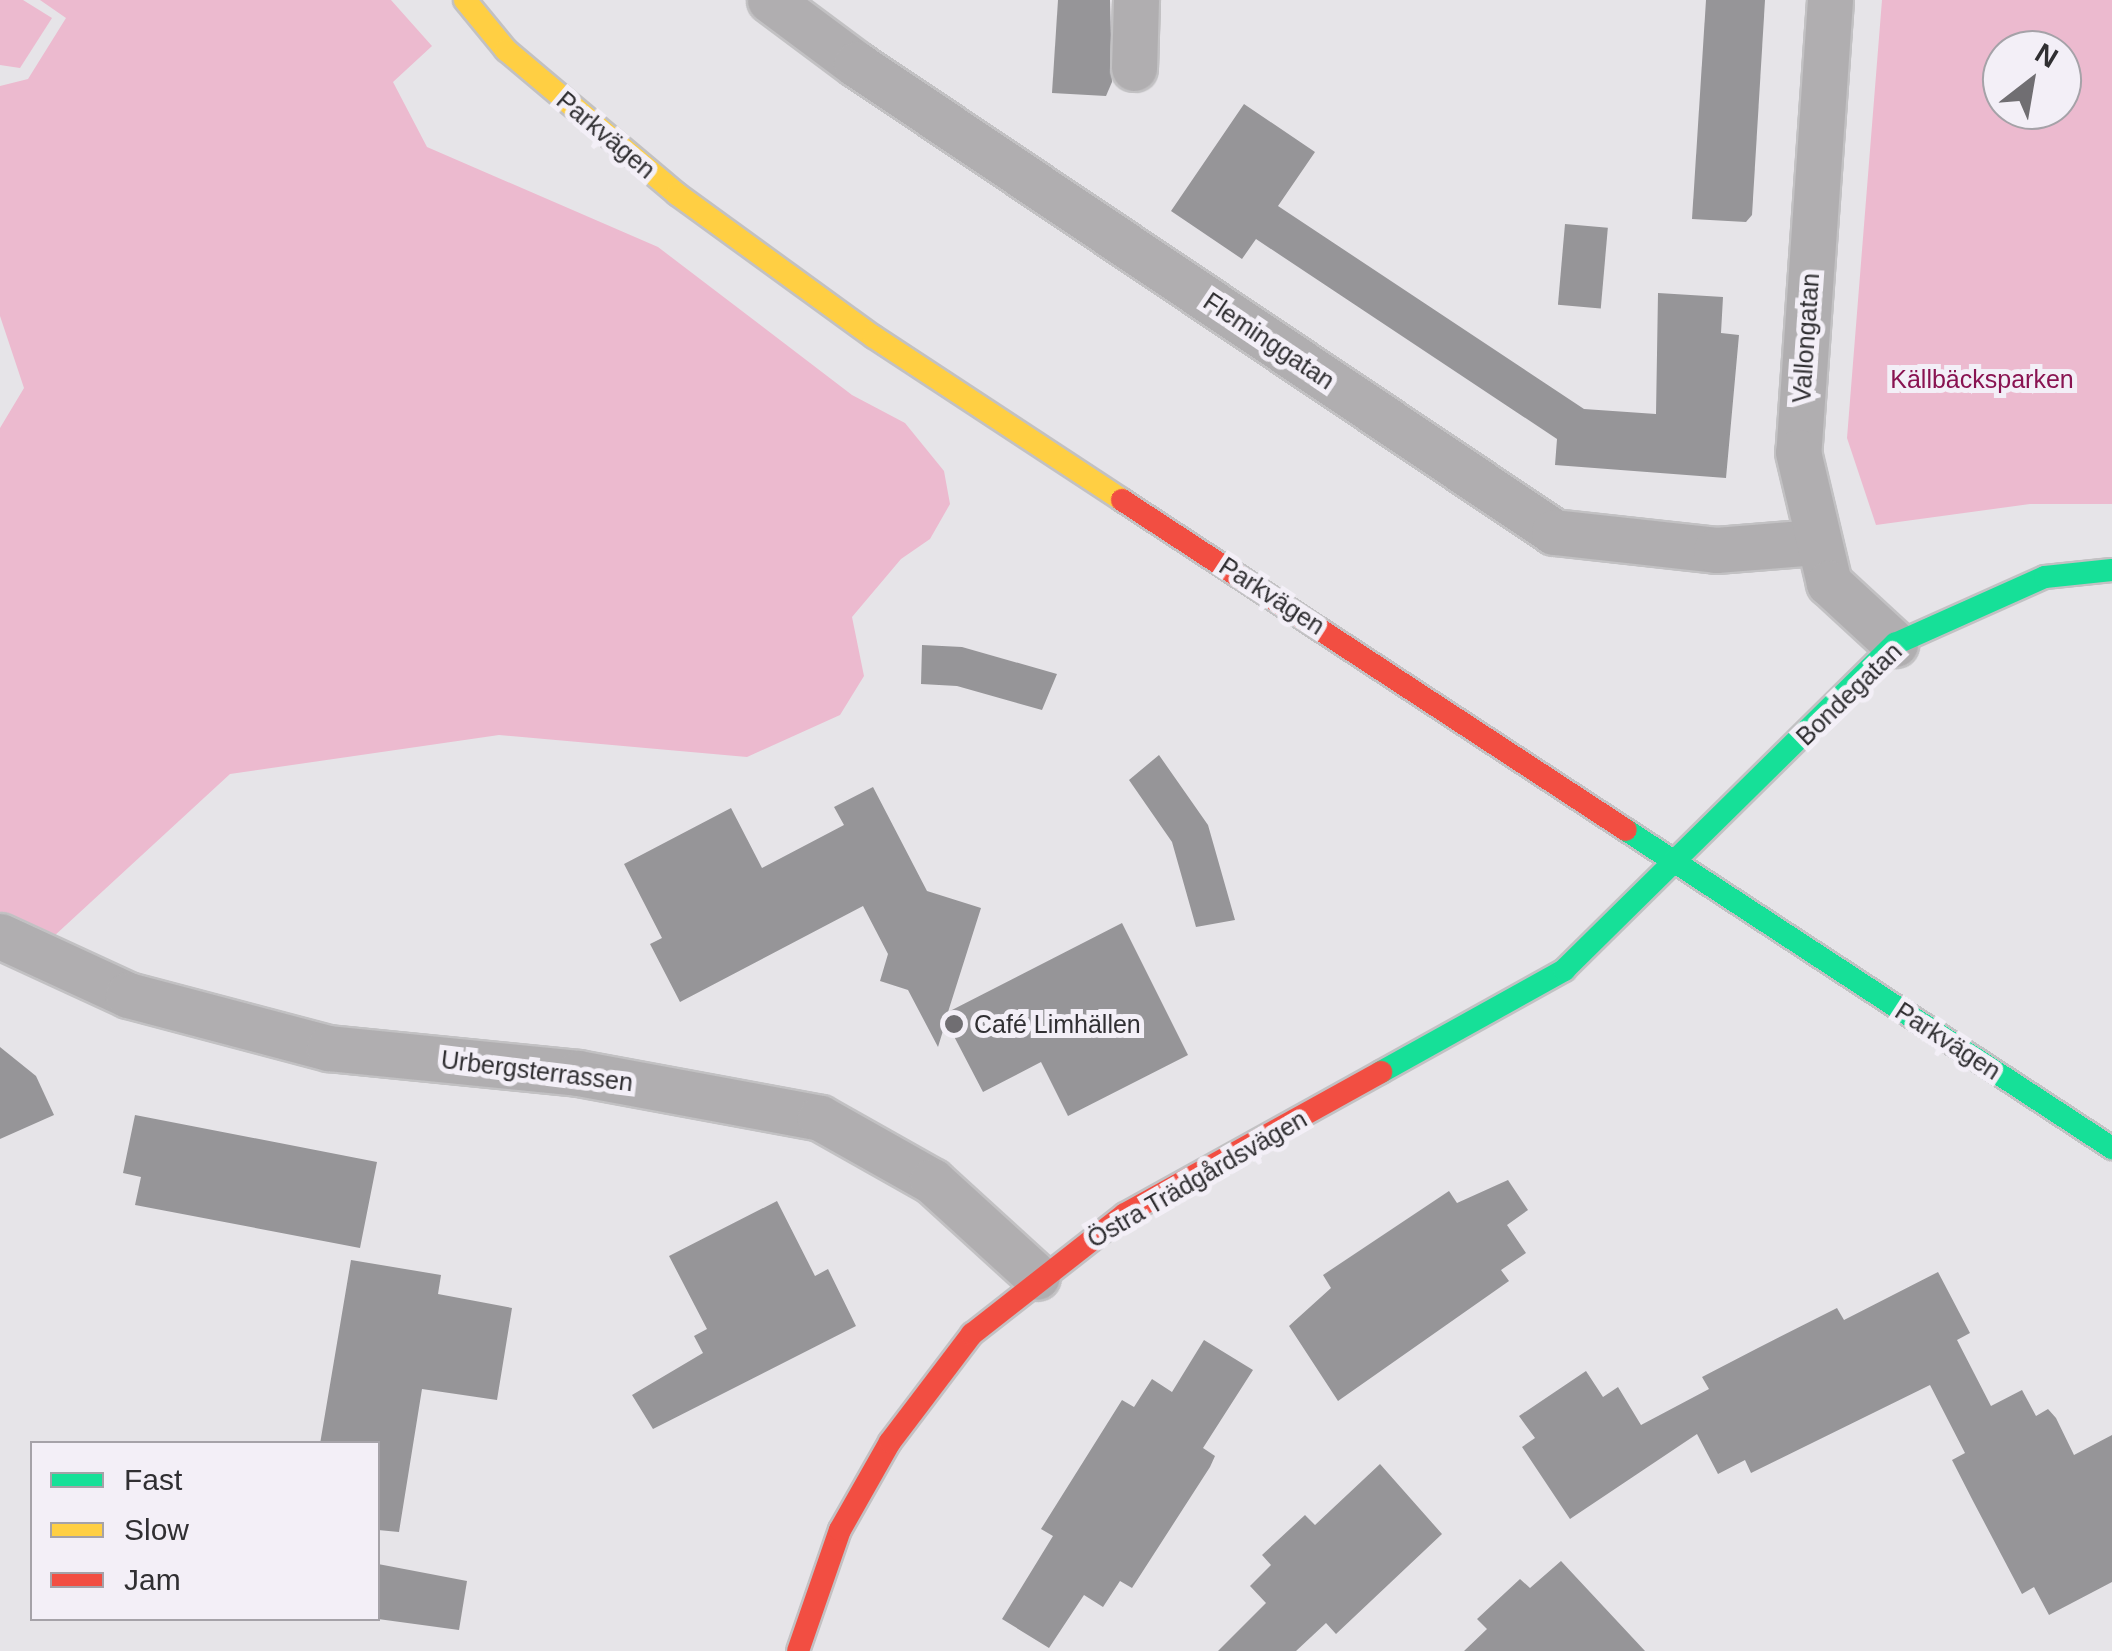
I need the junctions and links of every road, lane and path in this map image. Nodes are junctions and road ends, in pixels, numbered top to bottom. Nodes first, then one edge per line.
1 (465, 0) edge
2 (770, 0) edge
3 (1136, 0) edge
4 (1830, 0) edge
5 (1134, 68) dead end
6 (1816, 542) junction
7 (2112, 570) edge
8 (1895, 644) junction
9 (1678, 861) junction
10 (0, 936) edge
11 (2112, 1148) edge
12 (1037, 1277) junction
13 (798, 1651) edge

1 - 9 main road, Parkvägen
2 - 6 street, Fleminggatan
3 - 5 street
4 - 6 street, Vallongatan
6 - 8 street, Vallongatan
7 - 8 main road, Bondegatan
8 - 9 main road, Bondegatan
9 - 11 main road, Parkvägen
9 - 12 main road, Östra Trädgårdsvägen
10 - 12 street, Urbergsterrassen
12 - 13 main road, Östra Trädgårdsvägen

